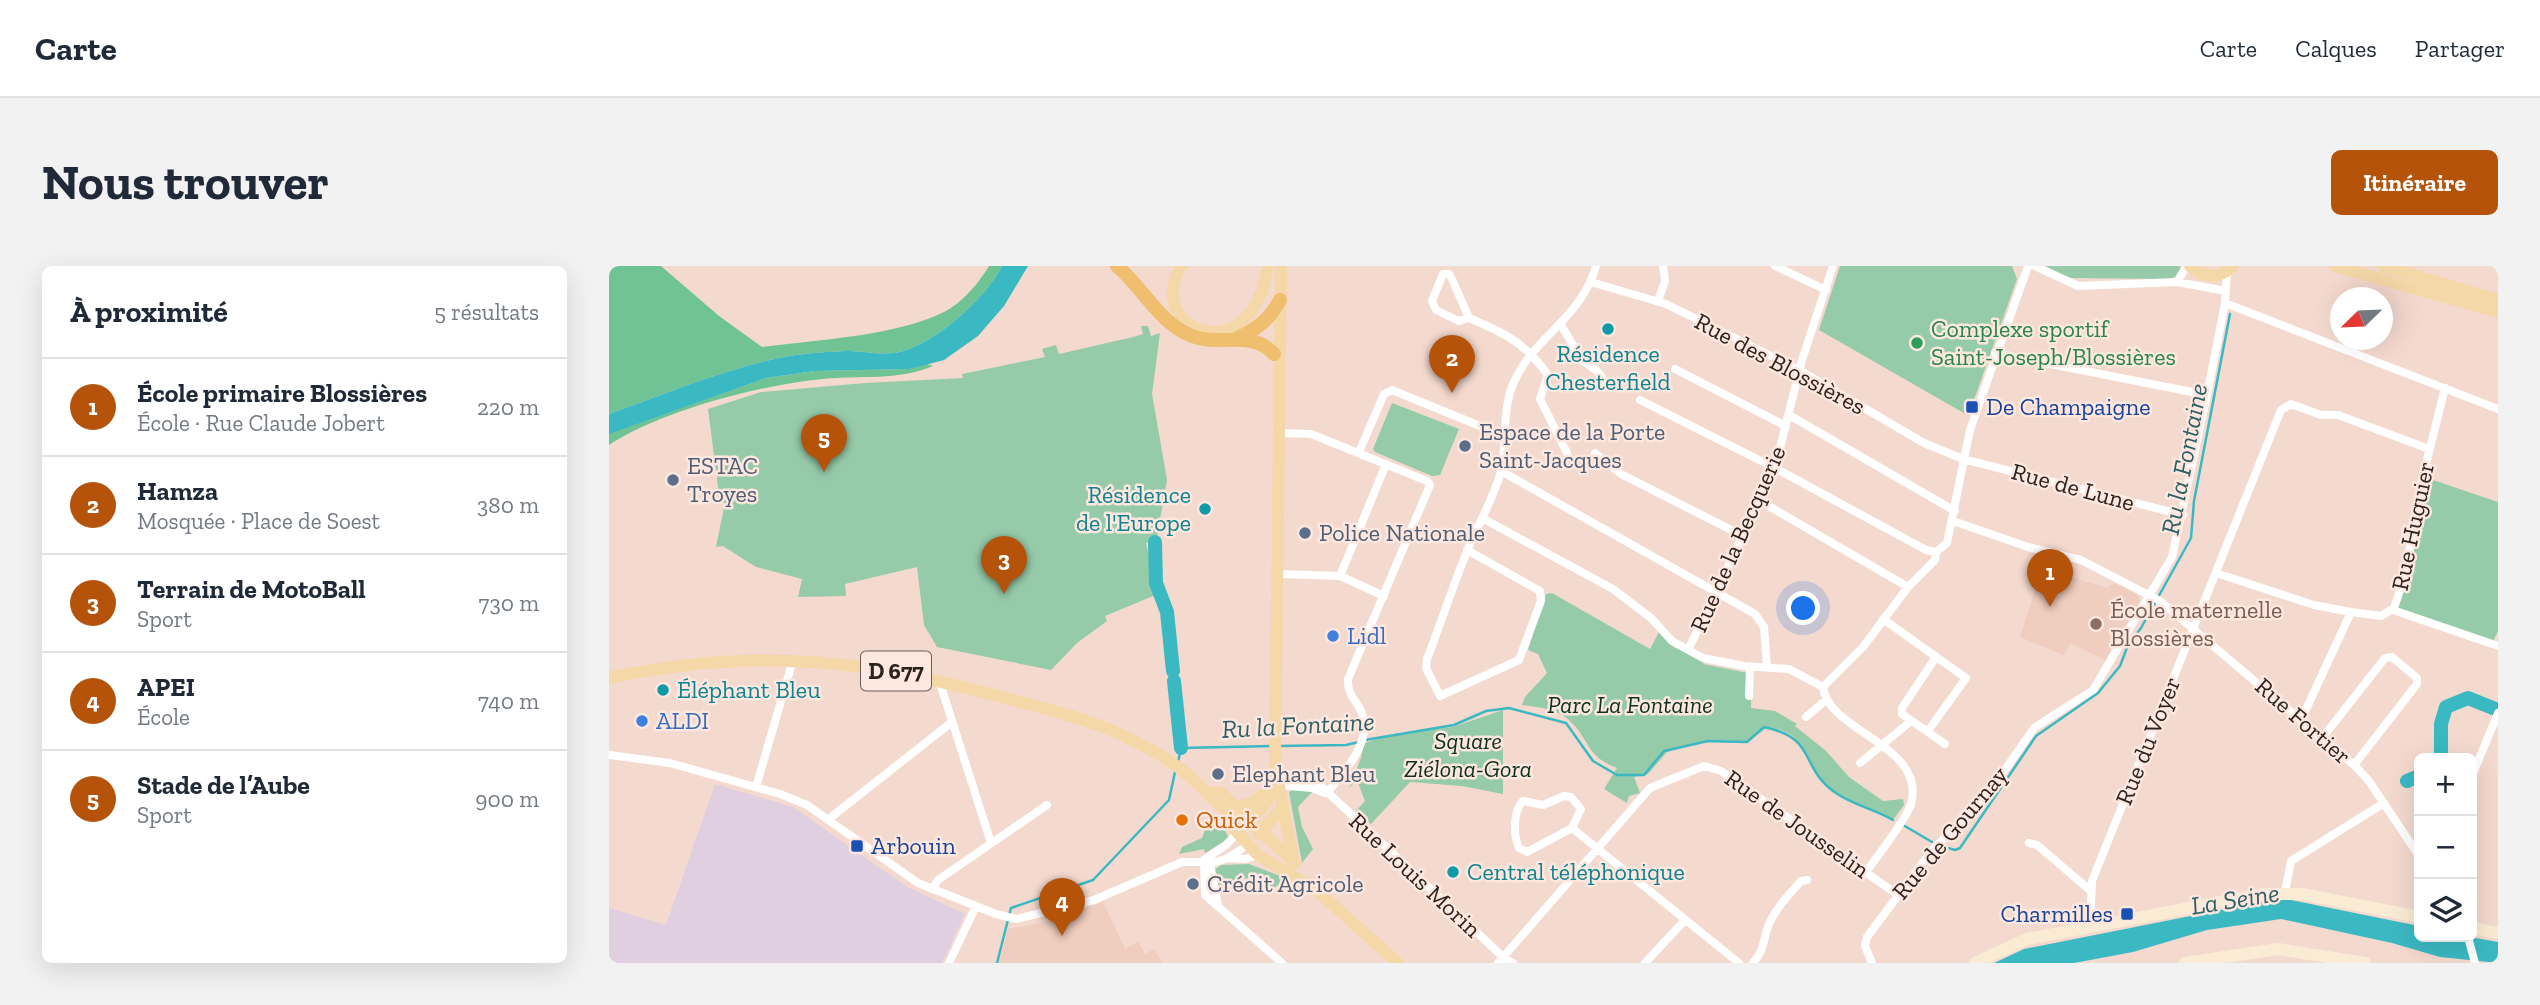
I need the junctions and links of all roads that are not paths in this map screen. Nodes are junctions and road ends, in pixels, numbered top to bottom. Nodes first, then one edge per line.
1 (1117, 266) edge
2 (1182, 266) edge
3 (1270, 266) edge
4 (1287, 266) edge
5 (1596, 266) edge
6 (1663, 266) edge
7 (1775, 266) edge
8 (1833, 266) edge
9 (2028, 266) edge
10 (2035, 266) edge
11 (2335, 266) edge
12 (2383, 266) edge
13 (2230, 269) edge
14 (2196, 270) edge
15 (1281, 272) edge
16 (1591, 282) junction
17 (2176, 282) junction
18 (1826, 290) junction
19 (2224, 297) junction
20 (2498, 300) edge
21 (1658, 301) junction
22 (1277, 306) junction
23 (2498, 312) edge
24 (1469, 318) junction
25 (1561, 325) junction
26 (1236, 339) junction
27 (1995, 353) junction
28 (1274, 354) junction
29 (1532, 354) junction
30 (1675, 369) dead end
31 (1799, 370) junction
32 (1279, 374) junction
33 (1606, 383) dead end
34 (2445, 388) junction
35 (2207, 395) junction
36 (1640, 400) dead end
37 (2285, 405) joint
38 (2498, 409) edge
39 (1789, 415) junction
40 (1786, 426) junction
41 (1503, 432) junction
42 (1280, 433) junction
43 (2429, 449) junction
44 (1359, 452) junction
45 (1567, 453) dead end
46 (1595, 453) dead end
47 (1963, 458) junction
48 (1386, 464) junction
49 (1775, 468) junction
50 (1501, 471) junction
51 (1760, 501) junction
52 (1955, 511) junction
53 (2183, 514) junction
54 (1482, 518) junction
55 (1953, 521) junction
56 (1742, 536) junction
57 (1467, 550) junction
58 (1936, 552) junction
59 (2216, 573) junction
60 (1279, 574) junction
61 (1340, 576) junction
62 (1908, 587) junction
63 (1716, 590) junction
64 (1384, 596) junction
65 (2154, 598) junction
66 (2393, 610) junction
67 (2351, 612) junction
68 (1883, 619) junction
69 (2193, 628) junction
70 (2498, 646) edge
71 (1688, 650) junction
72 (1936, 657) junction
73 (793, 660) junction
74 (1750, 667) junction
75 (1767, 667) junction
76 (609, 678) edge
77 (944, 681) junction
78 (1823, 687) junction
79 (1749, 696) dead end
80 (1826, 701) junction
81 (2498, 715) edge
82 (1806, 717) dead end
83 (2302, 718) junction
84 (1910, 721) junction
85 (952, 722) junction
86 (1928, 731) junction
87 (2323, 737) junction
88 (1945, 744) dead end
89 (1883, 745) junction
90 (609, 755) edge
91 (1860, 763) dead end
92 (2477, 764) edge
93 (2354, 765) junction
94 (1276, 779) junction
95 (756, 787) junction
96 (1204, 790) junction
97 (1327, 793) junction
98 (2384, 803) junction
99 (1047, 805) dead end
100 (1237, 806) junction
101 (1282, 808) junction
102 (829, 818) junction
103 (1241, 825) junction
104 (1572, 828) junction
105 (1263, 830) junction
106 (991, 843) junction
107 (2029, 843) dead end
108 (1249, 844) junction
109 (2414, 848) edge
110 (1598, 849) junction
111 (1258, 855) junction
112 (1228, 859) junction
113 (1293, 859) junction
114 (1203, 860) junction
115 (1867, 871) junction
116 (1807, 880) dead end
117 (932, 889) junction
118 (1315, 889) junction
119 (2091, 891) junction
120 (2285, 892) junction
121 (1898, 895) junction
122 (976, 906) junction
123 (2414, 916) edge
124 (1685, 920) junction
125 (2089, 926) junction
126 (2498, 933) edge
127 (2477, 934) edge
128 (2471, 942) edge
129 (1500, 960) edge
130 (949, 963) edge
131 (1282, 963) edge
132 (1398, 963) edge
133 (1513, 963) edge
134 (1645, 963) edge
135 (1739, 963) edge
136 (1753, 963) edge
137 (1872, 963) edge
138 (1975, 963) edge
139 (2185, 963) edge
140 (2365, 963) edge
141 (2475, 963) edge

1 - 26 highway
2 - 3 main road
3 - 22 main road
4 - 15 main road
5 - 16 street
6 - 21 street
7 - 18 street
8 - 18 street, Rue de la Becquerie
9 - 27 street
10 - 17 street
11 - 23 main road
12 - 20 main road
13 - 14 main road
13 - 19 street, Rue de Gournay
14 - 17 street
14 - 19 street
15 - 22 main road
16 - 21 street, Rue des Blossières
16 - 25 street
17 - 19 street
18 - 31 street, Rue de la Becquerie
19 - 34 street
19 - 35 street, Rue de Gournay
21 - 31 street, Rue des Blossières
22 - 26 highway
22 - 28 main road
22 - 32 main road
24 - 24 street
24 - 29 street
25 - 29 street
25 - 33 street
26 - 28 highway
27 - 35 street
27 - 47 street
28 - 32 main road
29 - 41 street
29 - 45 street
30 - 40 street
31 - 39 street, Rue de la Becquerie
31 - 47 street, Rue des Blossières
32 - 42 main road
34 - 38 street
34 - 43 street, Rue Huguier
35 - 53 street, Rue de Gournay
36 - 49 street
37 - 43 street, Rue Huguier
37 - 59 street, Rue du Voyer
39 - 40 street, Rue de la Becquerie
39 - 52 street
40 - 49 street, Rue de la Becquerie
41 - 44 street
41 - 50 street
42 - 44 street
42 - 60 main road
43 - 66 street, Rue Huguier
44 - 48 street
46 - 56 street
47 - 52 street
47 - 53 street, Rue de Lune
48 - 61 street
48 - 64 street
49 - 51 street, Rue de la Becquerie
49 - 58 street
50 - 54 street
50 - 63 street
51 - 56 street, Rue de la Becquerie
51 - 62 street
52 - 55 street
53 - 65 street, Rue de Gournay
54 - 57 street
54 - 71 street
55 - 58 street
55 - 65 street, Rue Fortier
56 - 63 street, Rue de la Becquerie
57 - 57 street
58 - 62 street
59 - 67 street, Rue Huguier
59 - 69 street, Rue du Voyer
60 - 61 street
60 - 94 main road
61 - 64 street
62 - 68 street
63 - 71 street, Rue de la Becquerie
63 - 75 street
64 - 97 street
65 - 69 street, Rue Fortier
65 - 121 street, Rue de Gournay
66 - 67 street, Rue Huguier
66 - 70 street
67 - 83 street
68 - 72 street
68 - 78 street
69 - 83 street, Rue Fortier
69 - 119 street, Rue du Voyer
71 - 74 street
72 - 84 street
72 - 86 street
73 - 76 main road, D 677
73 - 77 main road, D 677
73 - 95 street
74 - 75 street
74 - 79 street
75 - 78 street
77 - 85 street
77 - 96 main road, D 677
78 - 80 street
80 - 82 street
80 - 89 street
81 - 92 street
83 - 87 street, Rue Fortier
84 - 86 street
84 - 89 street
85 - 102 street
85 - 106 street
86 - 88 street
87 - 93 street, Rue Fortier
87 - 93 street
89 - 91 street
89 - 115 street
90 - 95 street
93 - 98 street, Rue Fortier
94 - 97 street, Rue Louis Morin
94 - 100 main road
94 - 101 main road
94 - 103 main road
95 - 102 street
96 - 100 main road
96 - 103 main road
97 - 129 street, Rue Louis Morin
98 - 109 street, Rue Fortier
98 - 120 street
99 - 106 street
100 - 103 main road
101 - 105 main road
101 - 113 main road
102 - 117 street
103 - 105 main road
103 - 108 main road
103 - 114 street
104 - 104 street
104 - 110 street
105 - 108 main road
105 - 113 main road
106 - 117 street
107 - 119 street
108 - 111 main road
108 - 112 street
110 - 115 street, Rue de Jousselin
110 - 124 street
110 - 129 street
111 - 112 street
111 - 118 main road
112 - 114 street
113 - 118 main road
114 - 122 street
114 - 131 street
115 - 121 street, Rue de Jousselin
116 - 136 street
117 - 122 street
118 - 132 main road
119 - 125 street, Rue du Voyer
120 - 123 main road
120 - 125 main road
121 - 137 street, Rue de Gournay
122 - 130 street
124 - 134 street
124 - 135 street
125 - 138 main road
126 - 127 main road
128 - 141 street
129 - 133 street, Rue Louis Morin
139 - 140 main road

